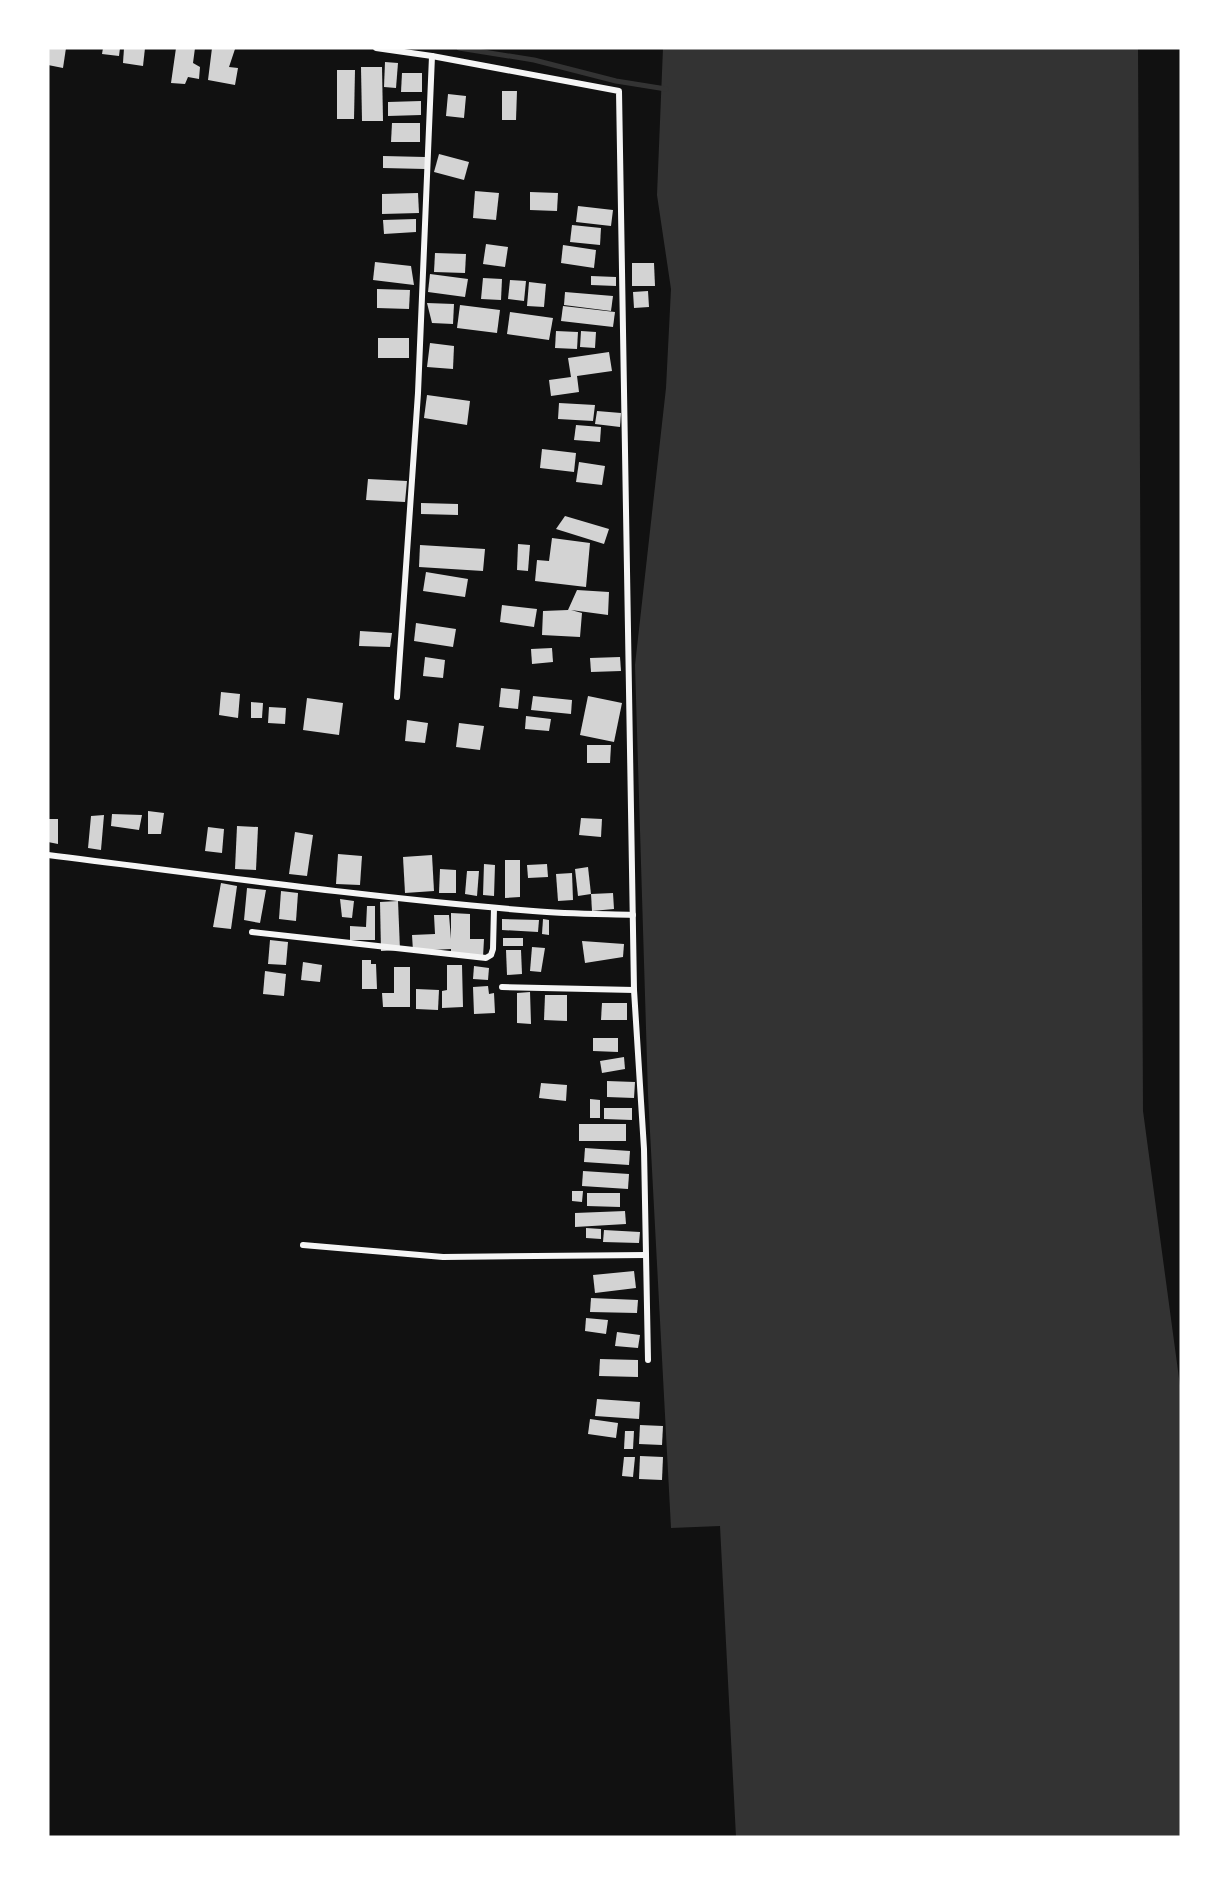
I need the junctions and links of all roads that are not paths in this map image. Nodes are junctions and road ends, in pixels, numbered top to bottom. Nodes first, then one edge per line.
1 (376, 48) edge
2 (432, 56) junction
3 (397, 697) dead end
4 (48, 855) edge
5 (494, 908) junction
6 (633, 915) junction
7 (252, 932) dead end
8 (502, 987) dead end
9 (634, 990) junction
10 (303, 1245) dead end
11 (646, 1255) junction
12 (648, 1360) dead end

1 - 2 street
2 - 3 street
2 - 6 street
4 - 5 street
5 - 6 street
5 - 7 street
6 - 9 street
8 - 9 street
9 - 11 street
10 - 11 street
11 - 12 street

